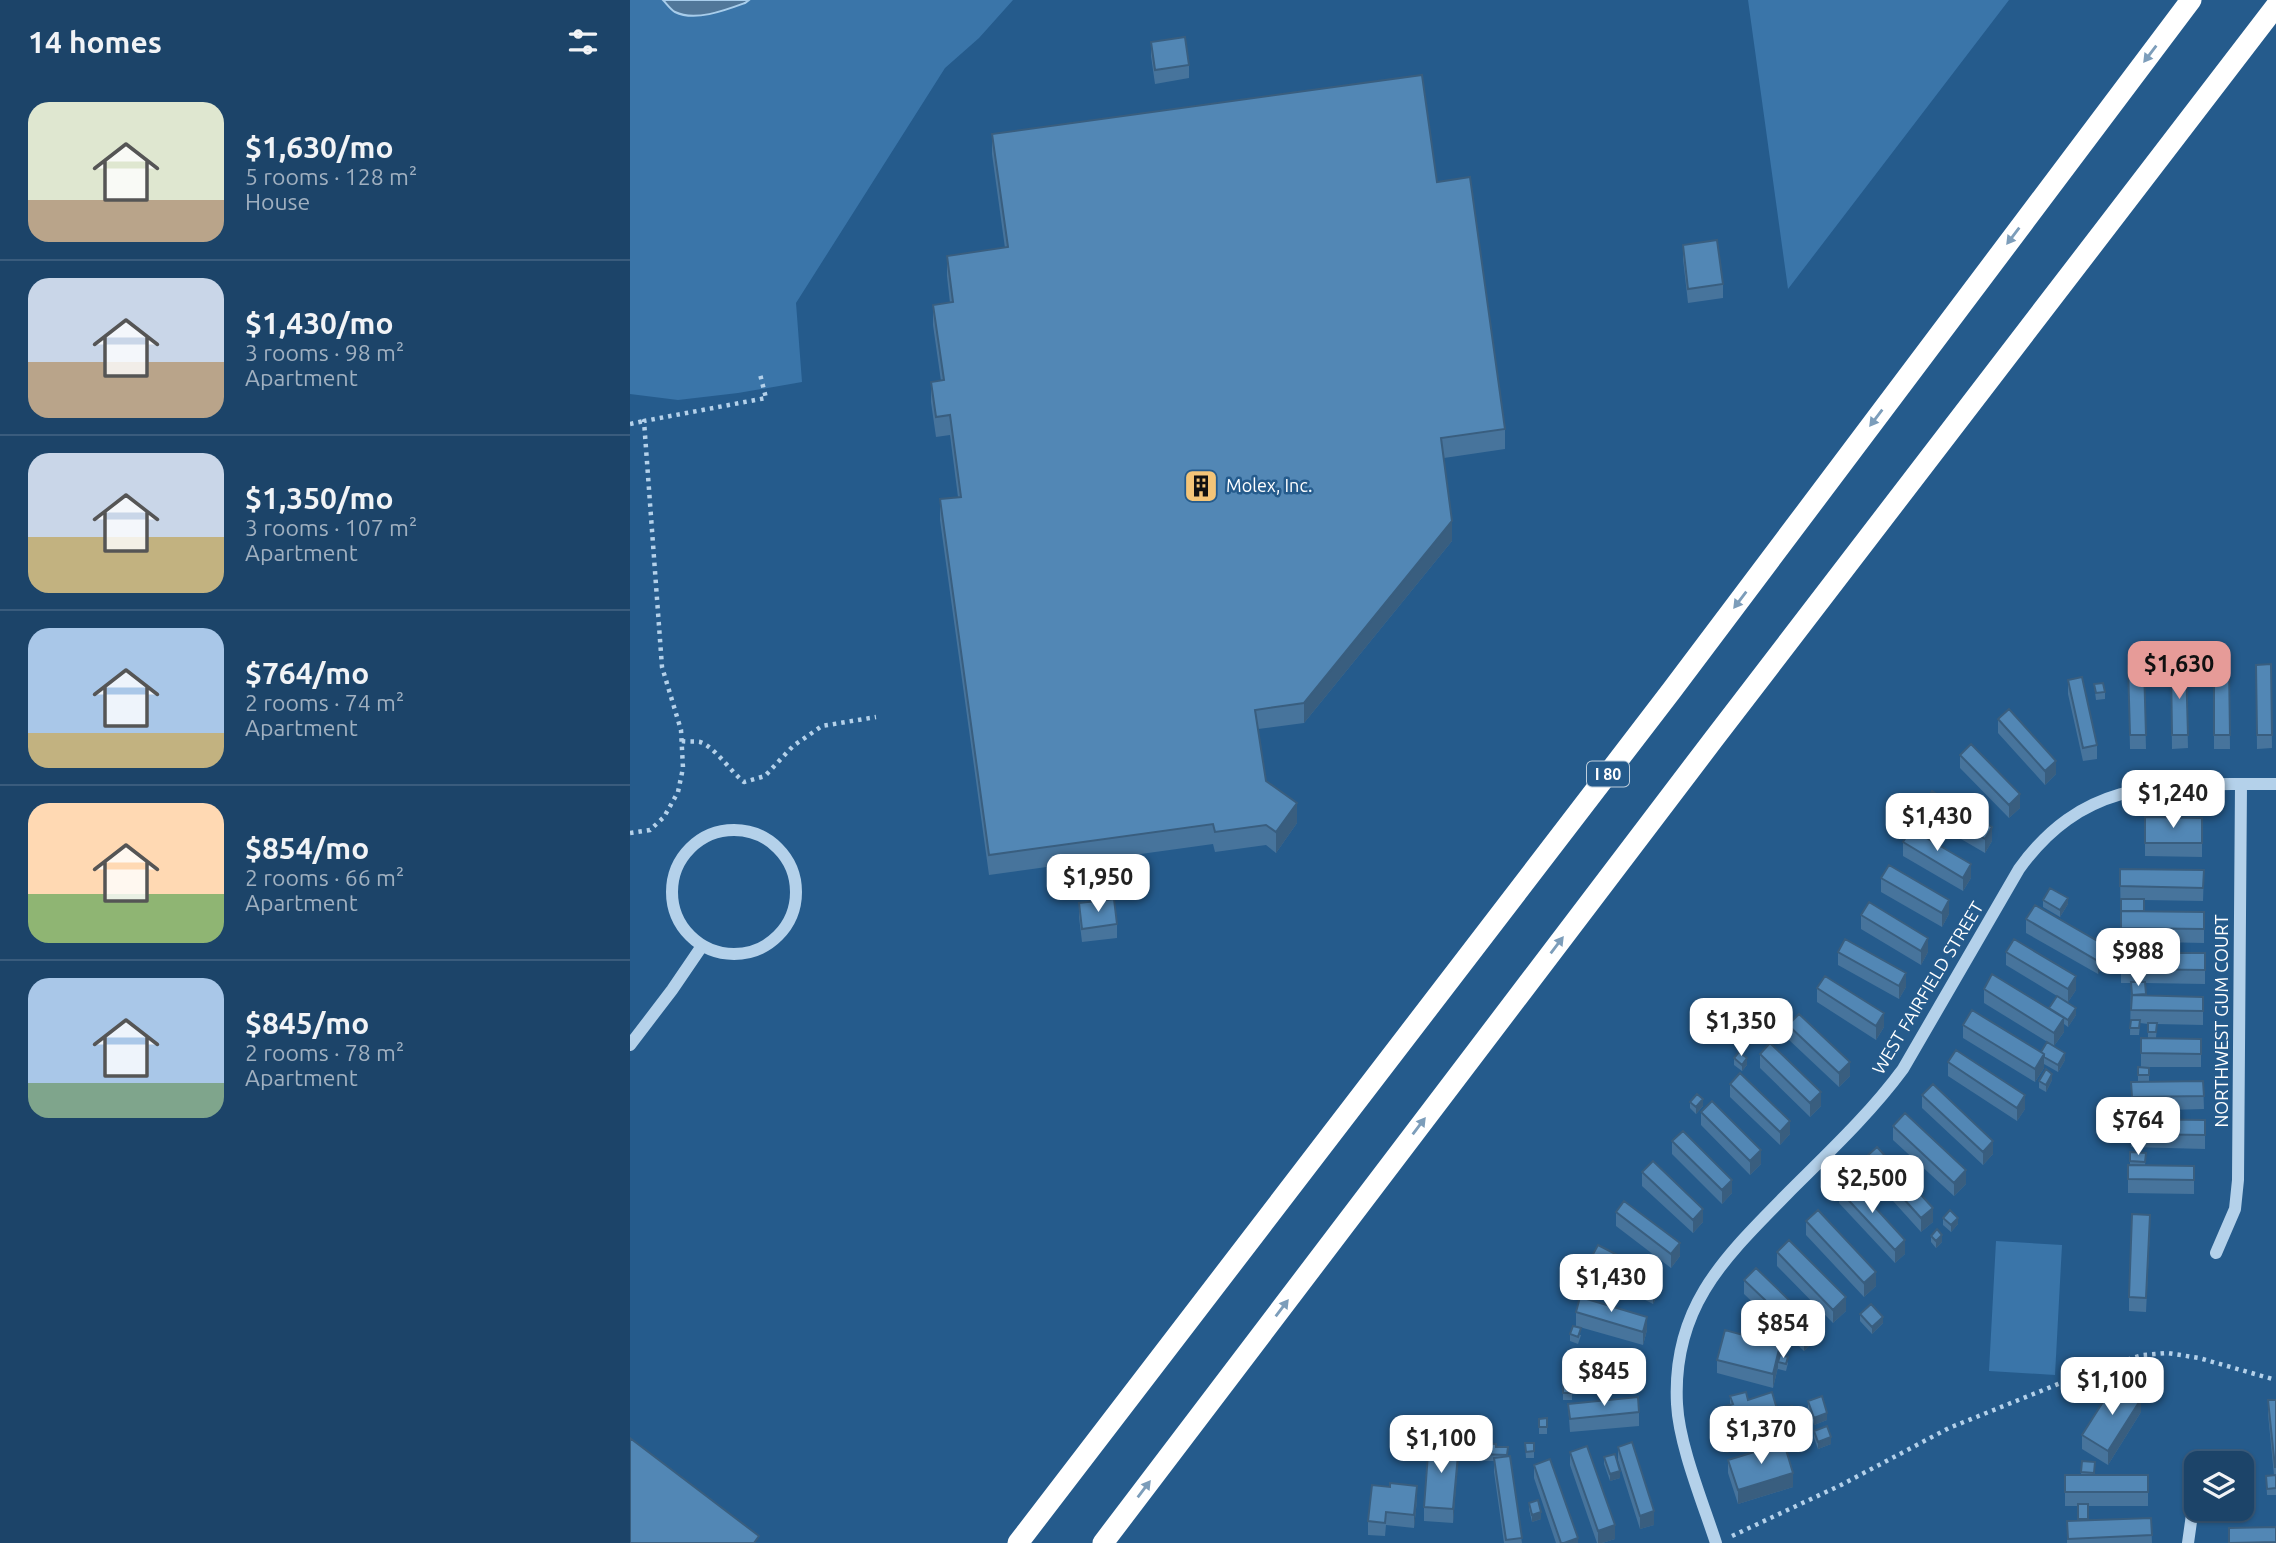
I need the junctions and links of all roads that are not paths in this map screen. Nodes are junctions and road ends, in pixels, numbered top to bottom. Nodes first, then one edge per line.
1 (2191, 0) edge
2 (2276, 6) edge
3 (2276, 784) edge
4 (2241, 785) junction
5 (702, 946) junction
6 (630, 1045) edge
7 (2216, 1253) dead end
8 (2191, 1521) edge
9 (1018, 1543) edge
10 (1103, 1543) edge
11 (1716, 1543) edge
12 (2188, 1543) edge

1 -> 9 highway, I 80
10 -> 2 highway
3 - 4 street, WEST FAIRFIELD STREET
4 - 7 street, NORTHWEST GUM COURT
4 - 11 street, WEST FAIRFIELD STREET
5 - 5 street
5 - 6 street
8 - 12 street

